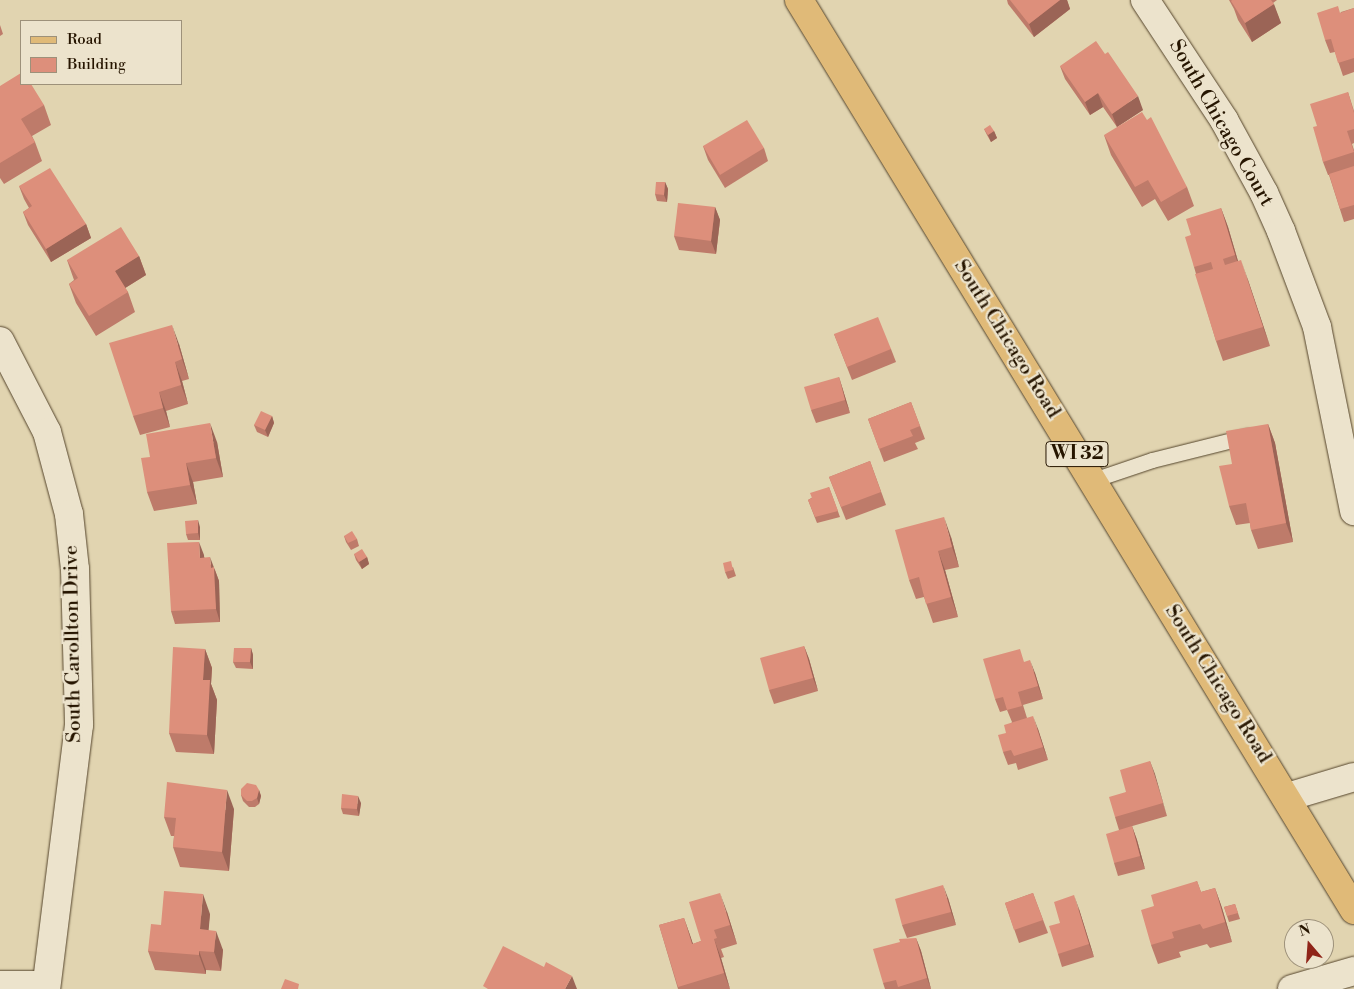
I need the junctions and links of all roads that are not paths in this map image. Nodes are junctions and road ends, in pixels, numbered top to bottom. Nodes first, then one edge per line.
1 (799, 0) edge
2 (1145, 0) edge
3 (0, 341) edge
4 (1261, 432) edge
5 (1093, 480) junction
6 (1354, 511) edge
7 (1354, 777) edge
8 (1287, 797) junction
9 (1354, 910) edge
10 (1354, 971) edge
11 (0, 985) edge
12 (46, 987) edge
13 (1292, 989) edge

1 - 5 main road, South Chicago Road / WI 32
2 - 6 street, South Chicago Court
3 - 12 street, South Carollton Drive
4 - 5 lane
5 - 8 main road, South Chicago Road / WI 32
7 - 8 street
8 - 9 main road, South Chicago Road / WI 32
10 - 13 street
11 - 12 street

